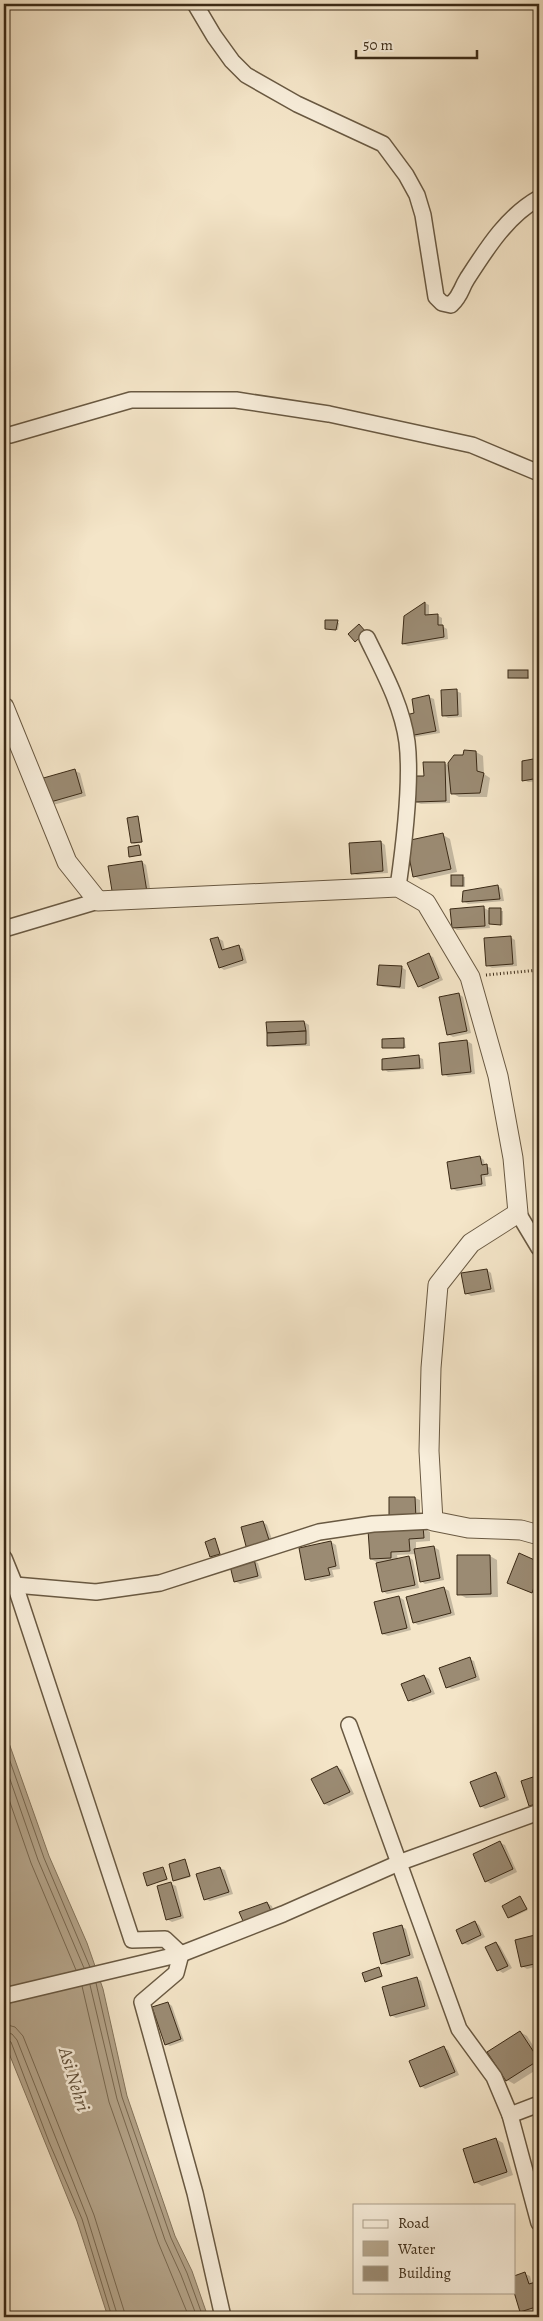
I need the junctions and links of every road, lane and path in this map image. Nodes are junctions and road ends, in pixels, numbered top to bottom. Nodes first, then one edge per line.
1 (195, 4) edge
2 (539, 198) edge
3 (4, 435) edge
4 (539, 473) edge
5 (368, 638) dead end
6 (4, 707) edge
7 (398, 887) junction
8 (98, 901) junction
9 (4, 929) edge
10 (539, 970) edge
11 (470, 977) junction
12 (518, 1214) junction
13 (539, 1248) edge
14 (433, 1521) junction
15 (539, 1535) edge
16 (4, 1558) edge
17 (15, 1585) junction
18 (349, 1725) dead end
19 (539, 1812) edge
20 (401, 1862) junction
21 (181, 1954) junction
22 (4, 1996) edge
23 (539, 2104) edge
24 (510, 2115) junction
25 (539, 2223) edge
26 (223, 2317) edge

1 - 2 street
3 - 4 street
5 - 7 street
6 - 8 street
7 - 8 street
7 - 11 street
8 - 9 street
10 - 11 path
11 - 12 street
12 - 13 street
12 - 14 street
14 - 15 street
14 - 17 street
16 - 17 street
17 - 21 street
18 - 20 street
19 - 20 street
20 - 21 street
20 - 24 street
21 - 22 street
21 - 26 street
23 - 24 street
24 - 25 street

